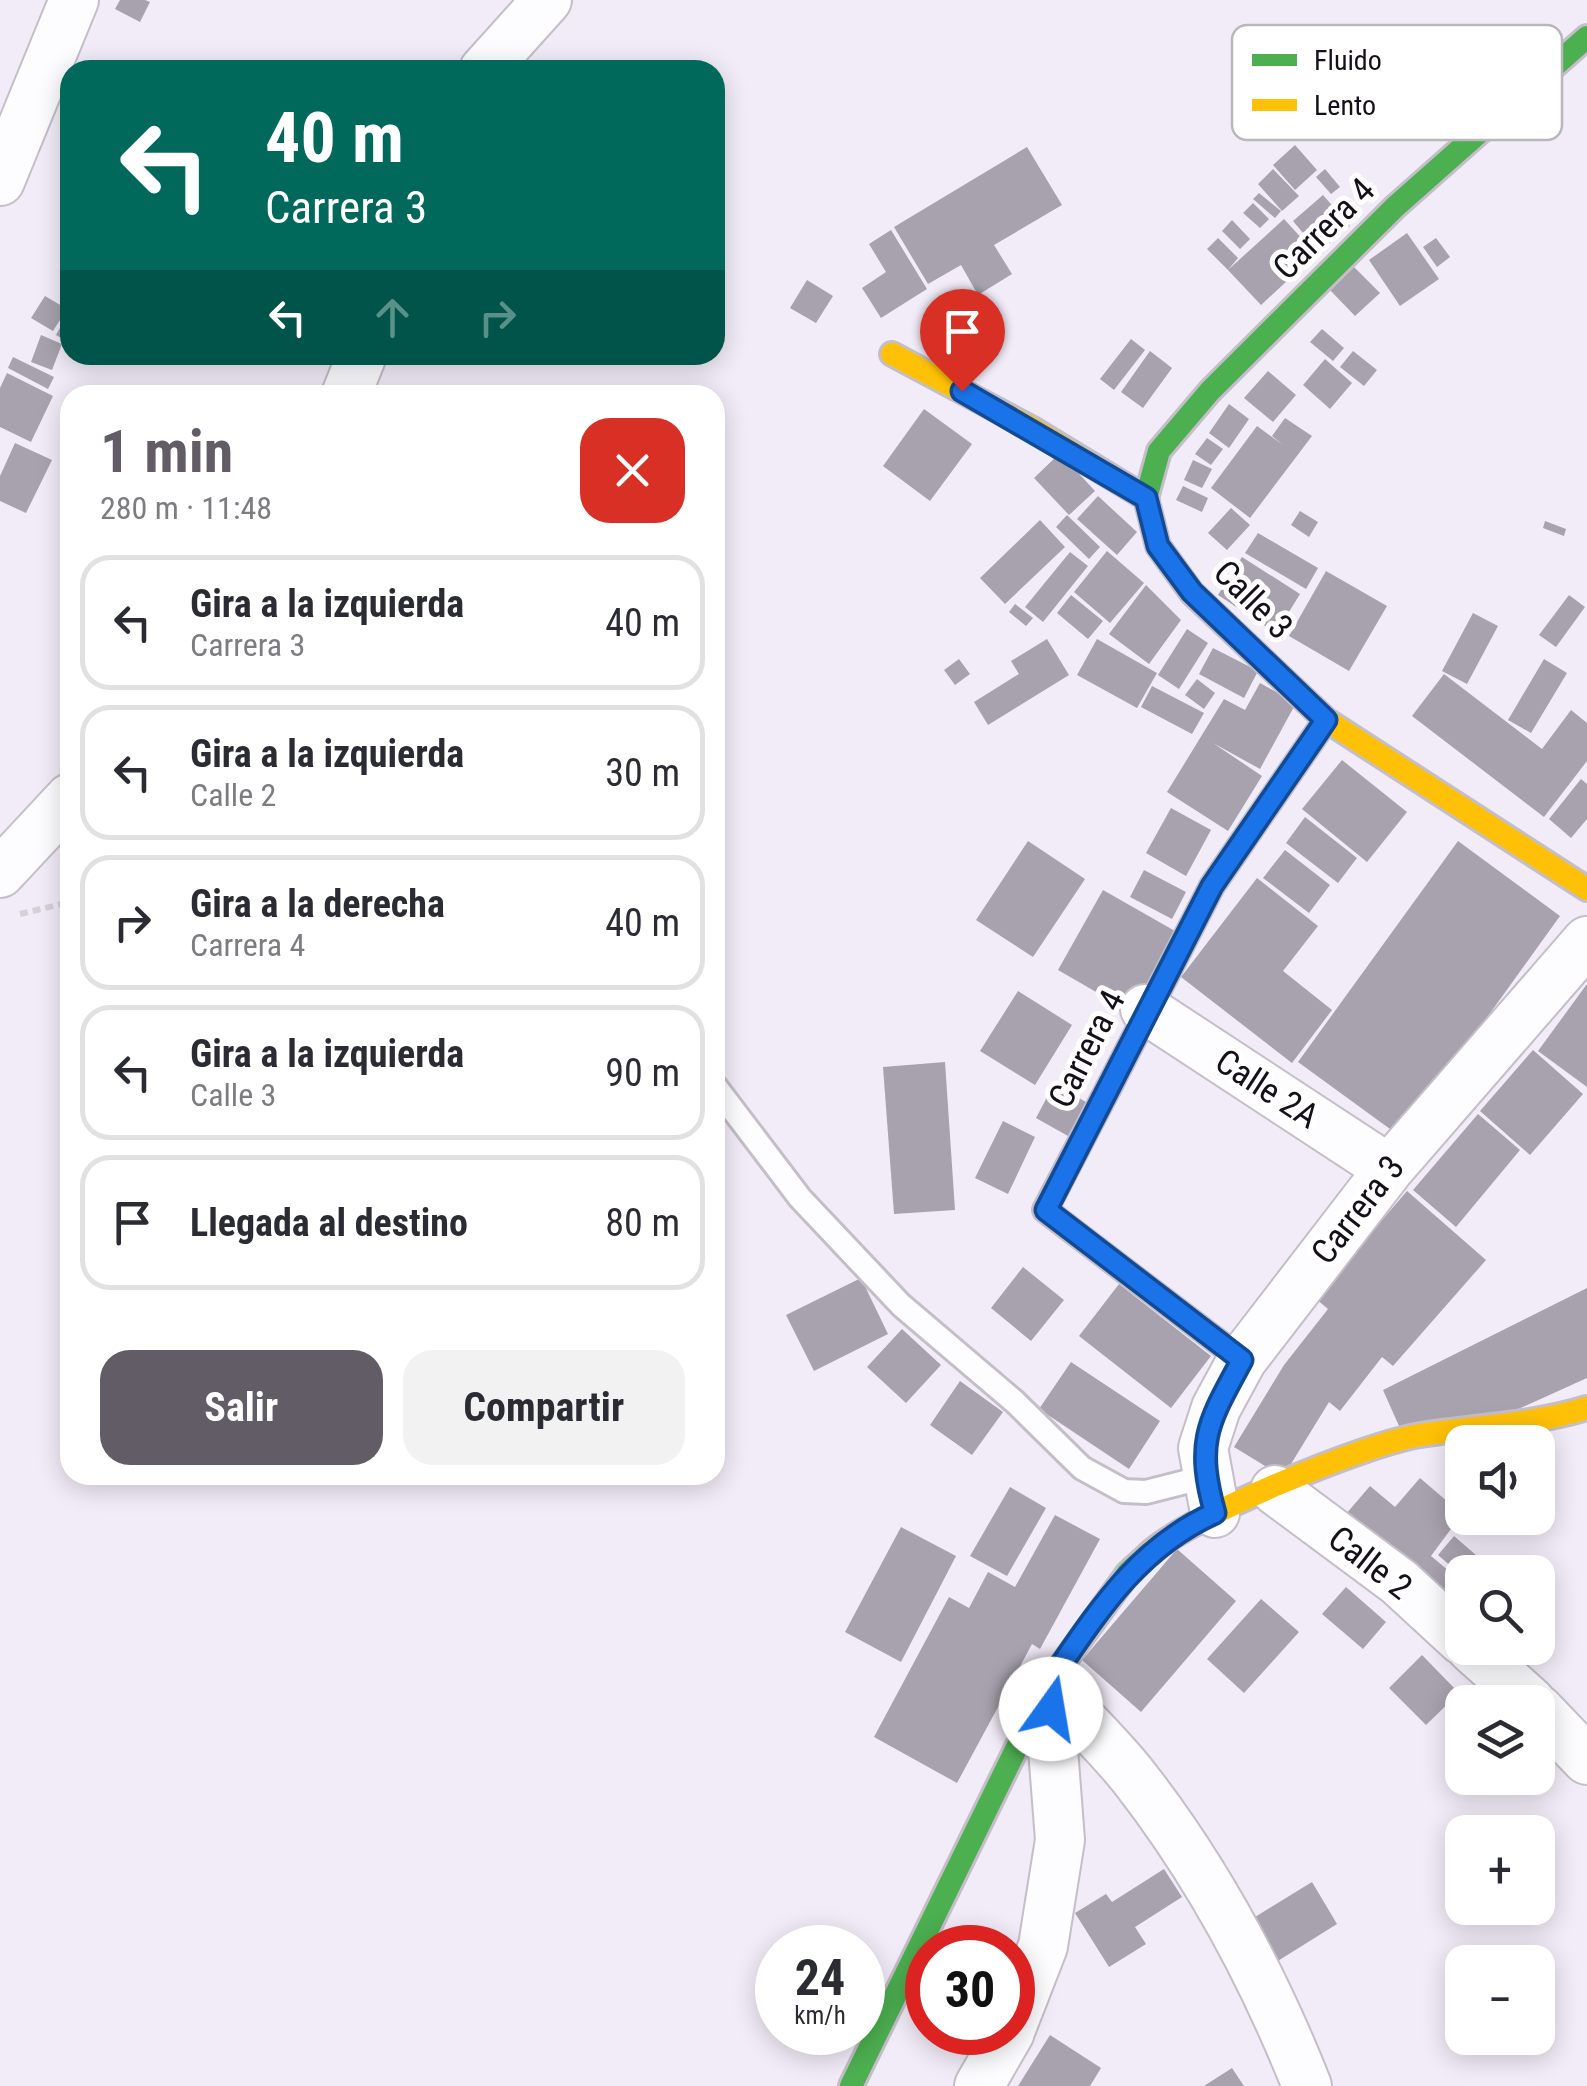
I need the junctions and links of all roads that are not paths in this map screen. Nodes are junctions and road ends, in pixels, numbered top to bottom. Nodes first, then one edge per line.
1 (74, 0) edge
2 (546, 0) edge
3 (1587, 37) edge
4 (1562, 59) edge
5 (493, 60) edge
6 (1470, 140) edge
7 (0, 181) edge
8 (892, 354) dead end
9 (1146, 498) junction
10 (1326, 720) junction
11 (60, 812) edge
12 (1587, 889) edge
13 (2, 896) edge
14 (1587, 941) edge
15 (1145, 1009) junction
16 (725, 1099) edge
17 (1389, 1169) junction
18 (1242, 1360) junction
19 (1587, 1408) edge
20 (1274, 1490) junction
21 (1210, 1495) junction
22 (1445, 1624) edge
23 (1490, 1665) edge
24 (1048, 1684) junction
25 (1512, 1685) edge
26 (1555, 1727) edge
27 (1587, 1760) edge
28 (1035, 1967) edge
29 (997, 2055) edge
30 (850, 2086) edge
31 (979, 2086) edge
32 (1307, 2086) edge

1 - 7 street
2 - 5 street
3 - 4 street, Carrera 4
6 - 9 street, Carrera 4
8 - 9 street
9 - 10 street, Calle 3
10 - 12 street, Calle 3
10 - 15 street, Carrera 4
11 - 13 street
14 - 17 street, Carrera 3
15 - 17 street, Calle 2A
15 - 18 street, Carrera 4
16 - 21 lane
17 - 18 street, Carrera 3
18 - 21 street, Carrera 3
19 - 20 street
20 - 21 street
20 - 22 street, Calle 2
21 - 24 street
23 - 25 street
24 - 28 street
24 - 30 street
24 - 32 street
26 - 27 street
29 - 31 street

